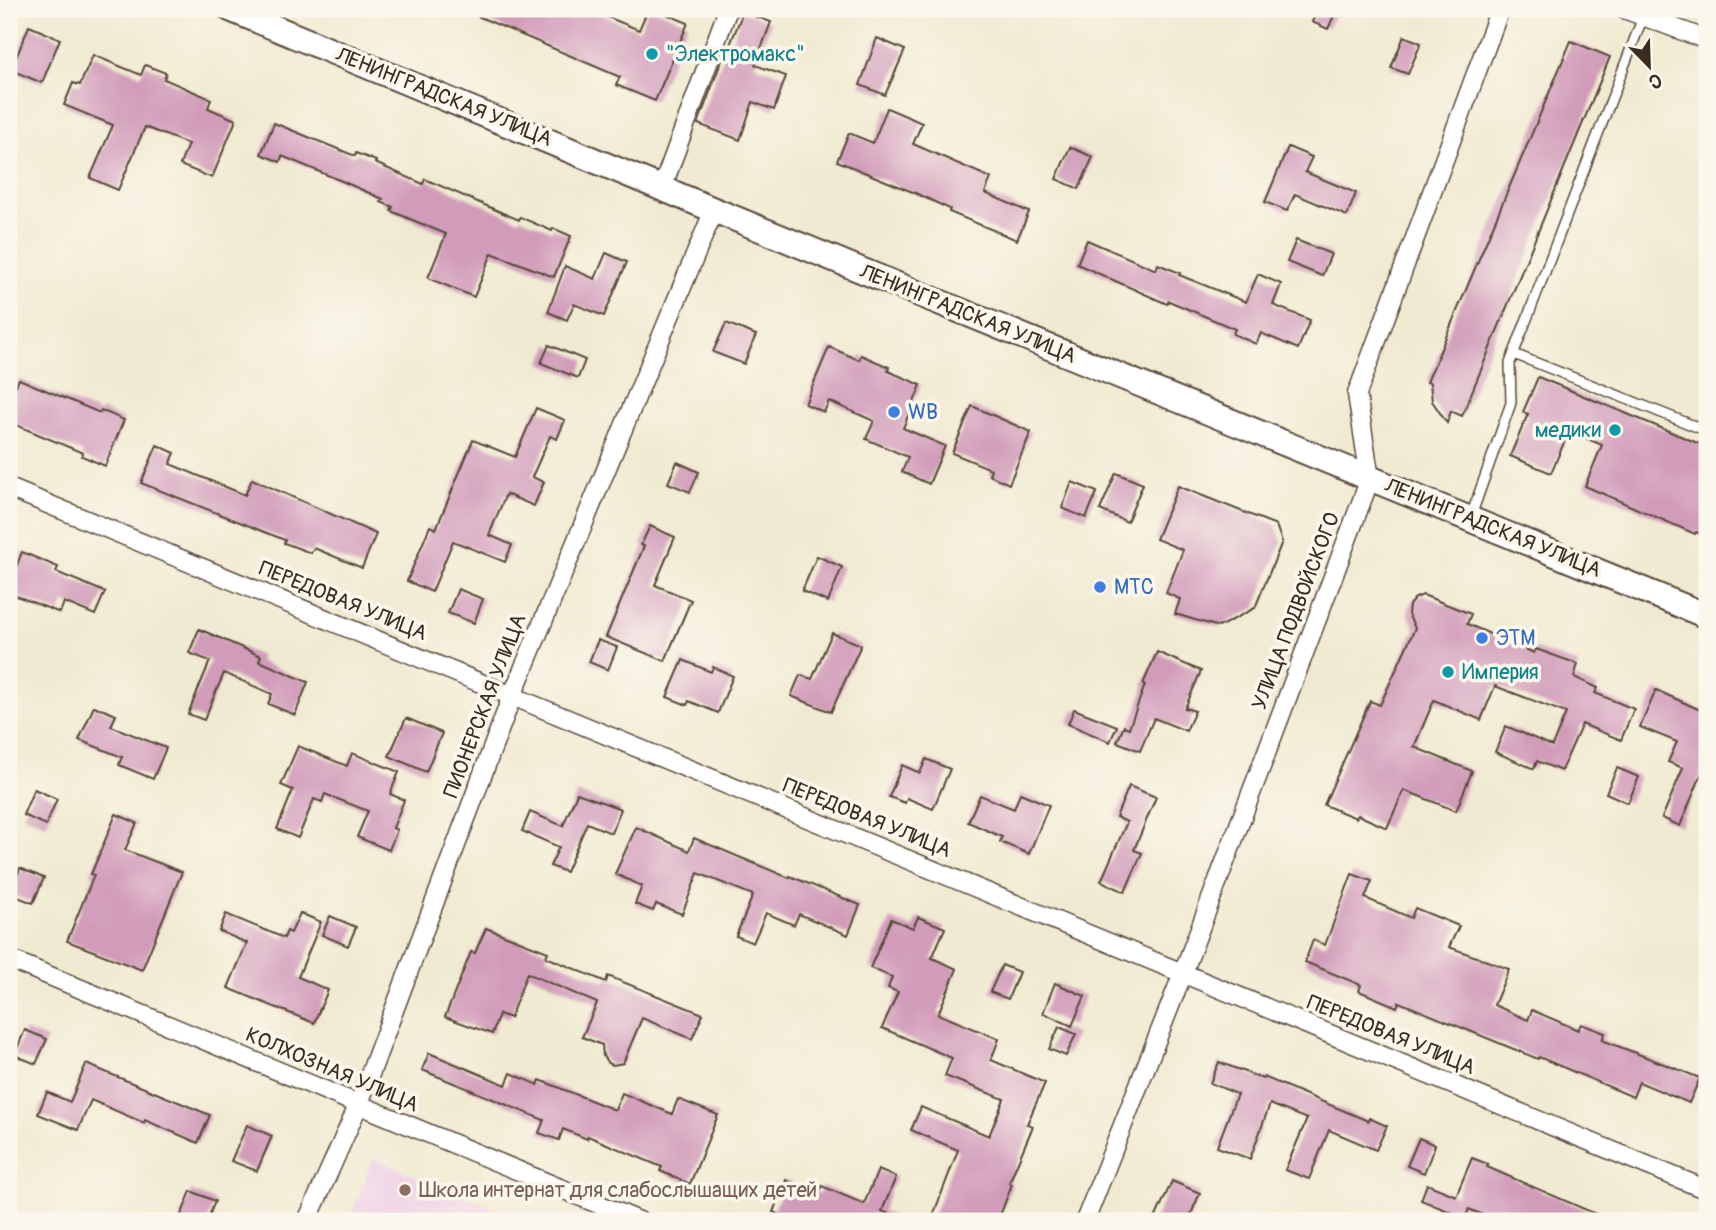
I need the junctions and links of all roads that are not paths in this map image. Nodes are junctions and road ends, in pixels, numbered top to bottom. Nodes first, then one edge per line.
1 (230, 9) edge
2 (728, 9) edge
3 (1500, 9) edge
4 (1624, 9) edge
5 (1643, 18) junction
6 (1707, 40) edge
7 (662, 188) junction
8 (714, 210) junction
9 (1514, 354) junction
10 (1707, 431) edge
11 (1370, 478) junction
12 (9, 488) edge
13 (1470, 518) junction
14 (1707, 616) edge
15 (512, 696) junction
16 (9, 960) edge
17 (1183, 973) junction
18 (358, 1106) junction
19 (1707, 1190) edge
20 (307, 1221) edge
21 (639, 1221) edge
22 (1084, 1221) edge

1 - 7 street, ЛЕНИНГРАДСКАЯ УЛИЦА
2 - 7 street
3 - 11 street, УЛИЦА ПОДВОЙСКОГО
4 - 5 street
5 - 6 street
5 - 9 lane
7 - 8 street, ЛЕНИНГРАДСКАЯ УЛИЦА
8 - 11 street, ЛЕНИНГРАДСКАЯ УЛИЦА
8 - 15 street, ПИОНЕРСКАЯ УЛИЦА
9 - 10 lane
9 - 13 lane
11 - 13 street, ЛЕНИНГРАДСКАЯ УЛИЦА
11 - 17 street, УЛИЦА ПОДВОЙСКОГО
12 - 15 street, ПЕРЕДОВАЯ УЛИЦА
13 - 14 street, ЛЕНИНГРАДСКАЯ УЛИЦА
15 - 17 street, ПЕРЕДОВАЯ УЛИЦА
15 - 18 street, ПИОНЕРСКАЯ УЛИЦА
16 - 18 street, КОЛХОЗНАЯ УЛИЦА
17 - 19 street, ПЕРЕДОВАЯ УЛИЦА
17 - 22 street, УЛИЦА ПОДВОЙСКОГО
18 - 20 street, ПИОНЕРСКАЯ УЛИЦА
18 - 21 street, КОЛХОЗНАЯ УЛИЦА

